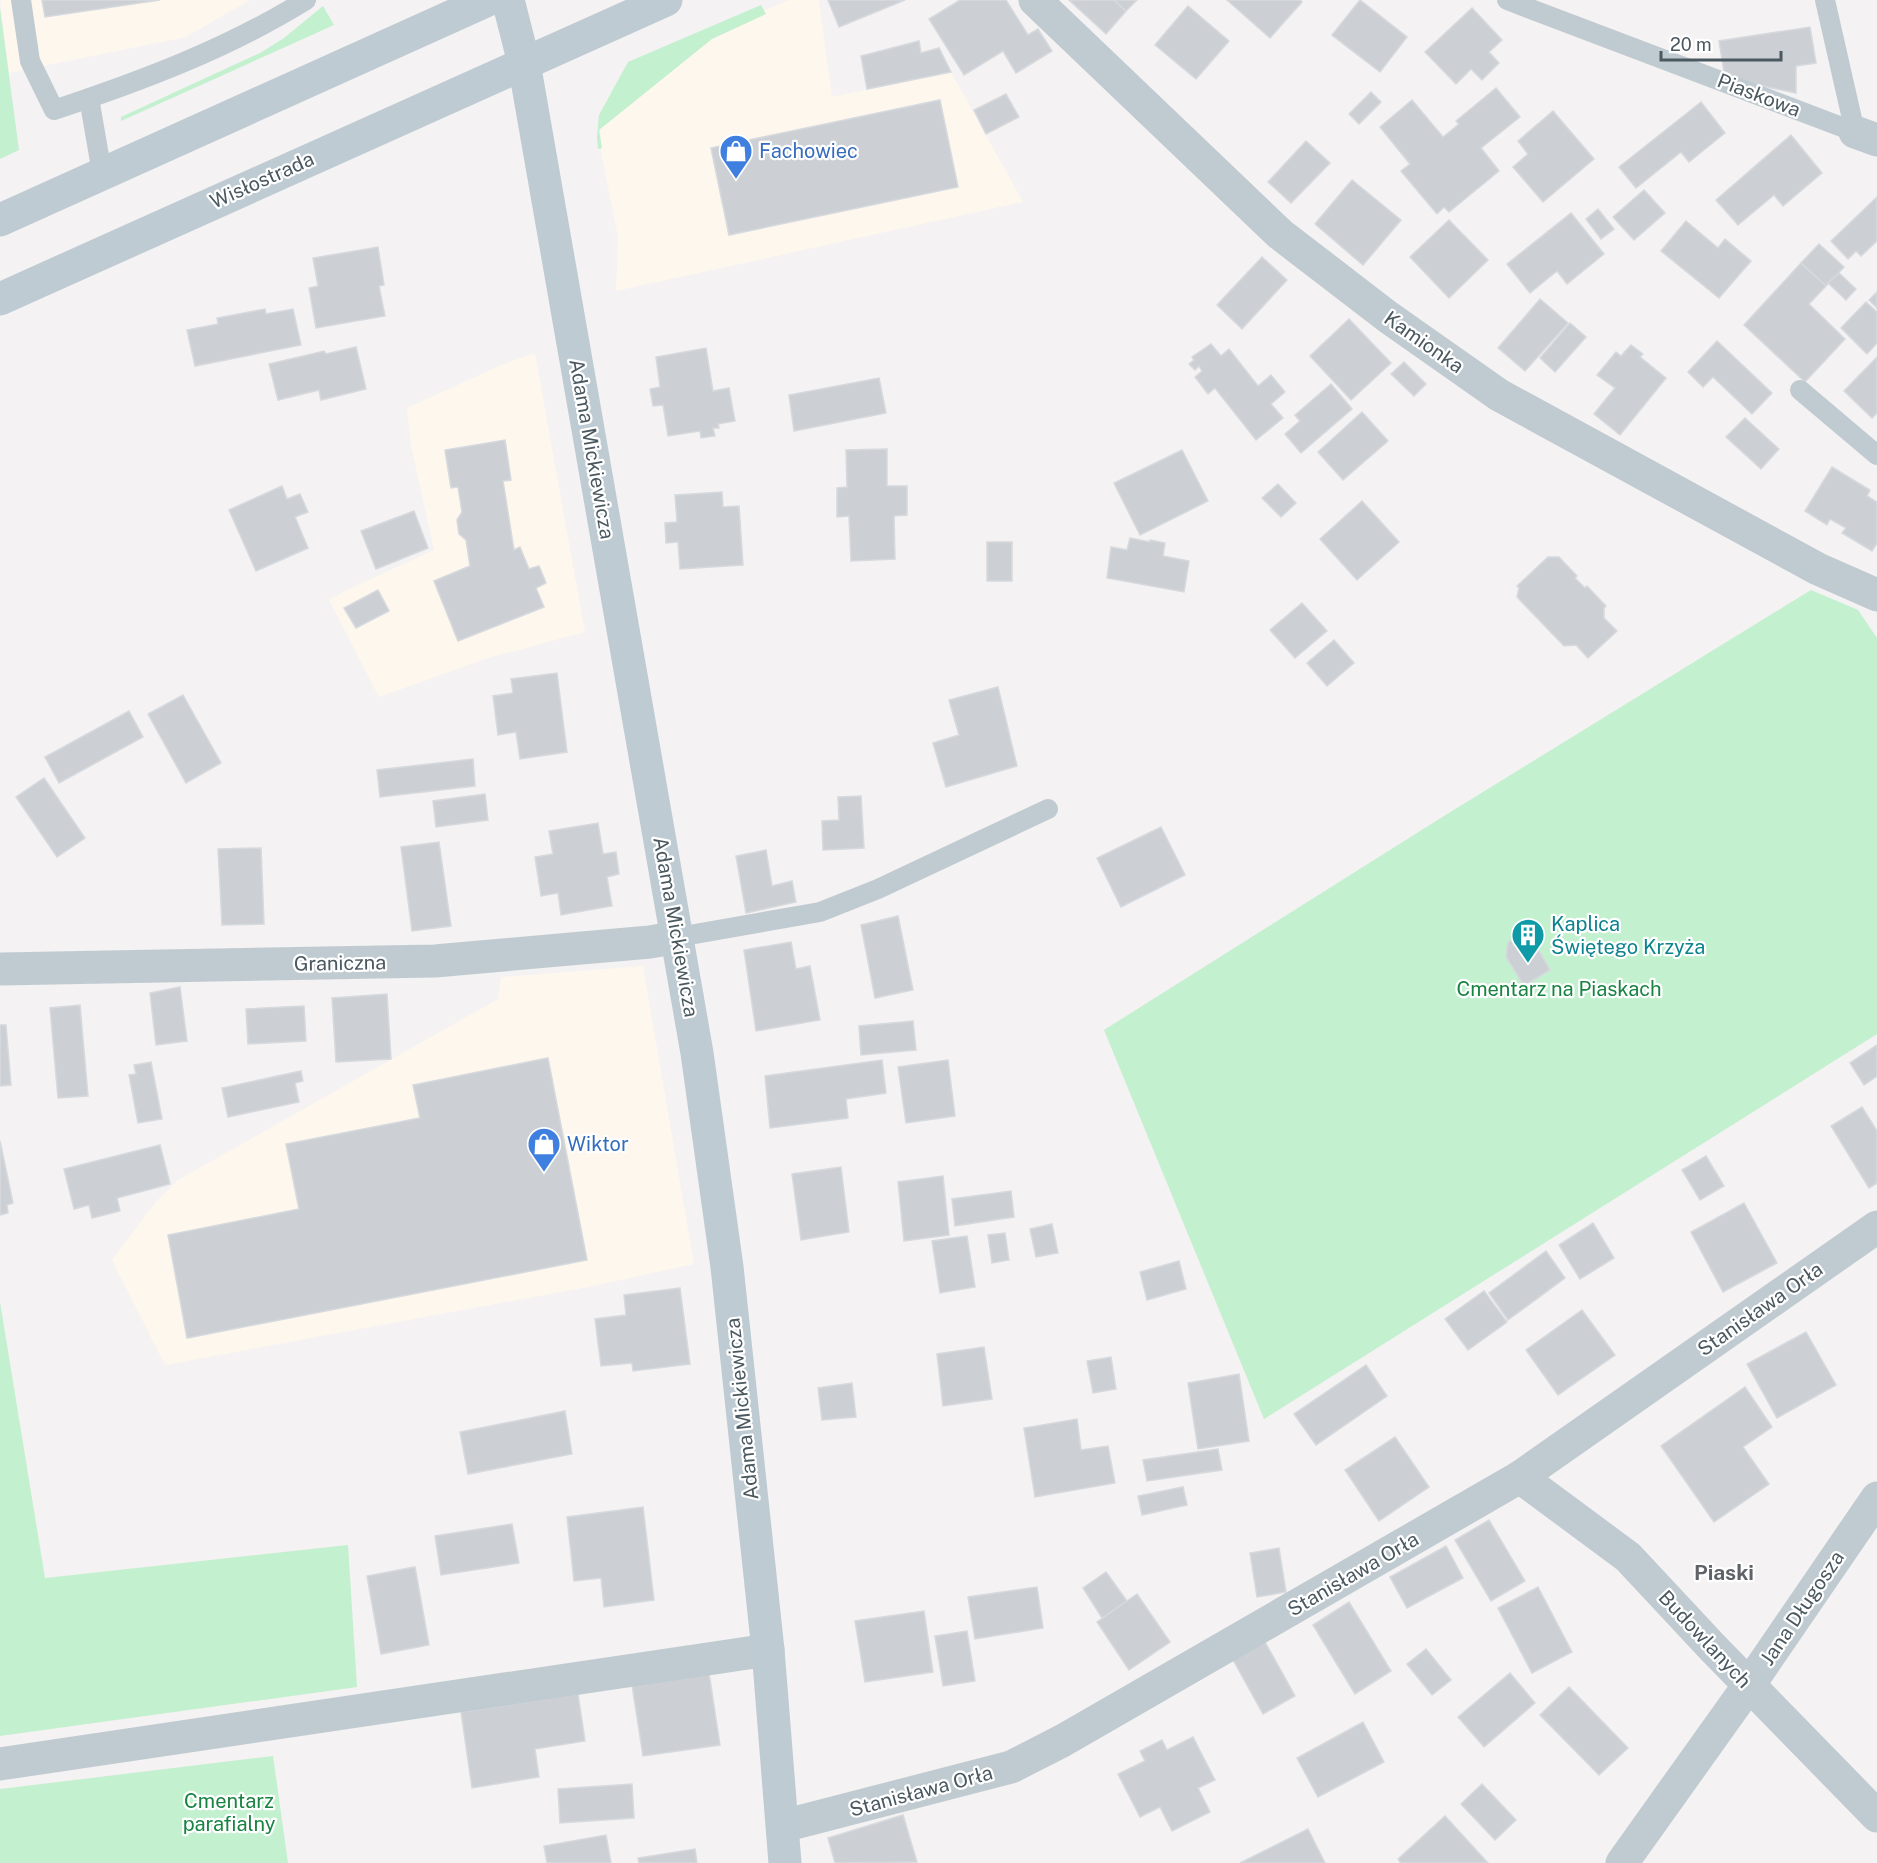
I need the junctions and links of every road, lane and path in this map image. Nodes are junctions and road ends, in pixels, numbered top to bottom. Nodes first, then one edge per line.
1 (21, 0) edge
2 (306, 0) edge
3 (488, 0) edge
4 (508, 0) edge
5 (666, 0) edge
6 (1035, 0) edge
7 (1825, 0) edge
8 (1513, 1) edge
9 (524, 63) junction
10 (89, 98) junction
11 (1866, 136) edge
12 (102, 173) junction
13 (0, 220) edge
14 (0, 299) edge
15 (1800, 390) dead end
16 (1877, 455) edge
17 (1877, 595) edge
18 (1048, 810) dead end
19 (678, 937) junction
20 (0, 969) edge
21 (1877, 1227) edge
22 (1520, 1477) junction
23 (1877, 1498) edge
24 (768, 1650) junction
25 (1749, 1685) junction
26 (0, 1764) edge
27 (1877, 1816) edge
28 (783, 1826) junction
29 (785, 1863) edge
30 (1622, 1863) edge

1 - 10 lane
2 - 10 lane
3 - 12 street
4 - 9 street, Adama Mickiewicza
5 - 9 street, Wisłostrada
6 - 17 street, Kamionka
7 - 11 lane
8 - 11 lane, Piaskowa
9 - 14 street, Wisłostrada
9 - 19 street, Adama Mickiewicza
10 - 12 lane
12 - 13 street
15 - 16 lane
18 - 19 lane
19 - 20 street, Graniczna
19 - 24 street, Adama Mickiewicza
21 - 22 street, Stanisława Orła
22 - 25 street, Budowlanych
22 - 28 street, Stanisława Orła
23 - 25 street, Jana Długosza
24 - 26 street
24 - 28 street, Adama Mickiewicza
25 - 27 street, Budowlanych
25 - 30 street, Jana Długosza
28 - 29 street, Adama Mickiewicza

